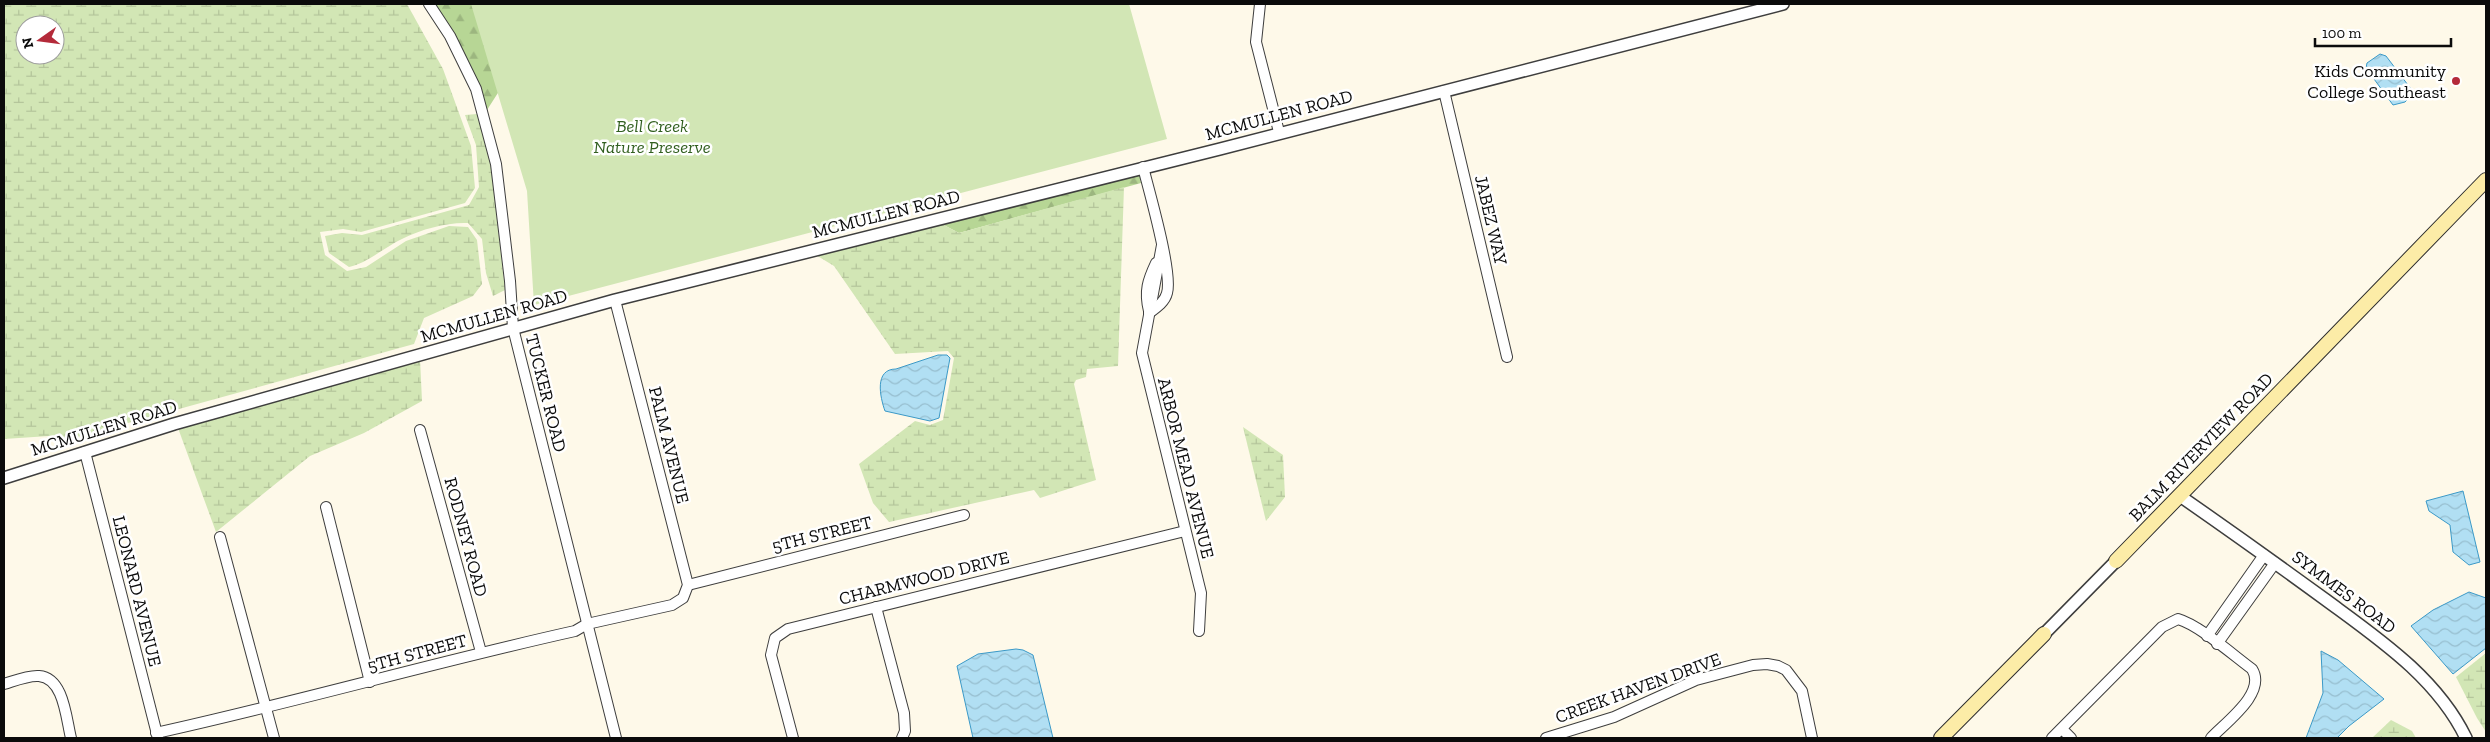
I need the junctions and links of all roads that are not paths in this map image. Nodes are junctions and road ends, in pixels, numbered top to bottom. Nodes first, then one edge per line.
1 (429, 4) edge
2 (1260, 4) edge
3 (1783, 4) edge
4 (1444, 91) junction
5 (1280, 132) junction
6 (1143, 167) junction
7 (2486, 180) edge
8 (1162, 245) junction
9 (615, 300) junction
10 (1149, 313) junction
11 (513, 328) junction
12 (1507, 357) dead end
13 (420, 430) dead end
14 (85, 452) junction
15 (4, 478) edge
16 (2180, 496) junction
17 (326, 508) dead end
18 (964, 515) dead end
19 (1185, 531) junction
20 (220, 537) dead end
21 (2264, 555) junction
22 (2116, 561) joint
23 (2275, 563) junction
24 (688, 585) junction
25 (876, 607) junction
26 (587, 624) junction
27 (1198, 631) dead end
28 (2044, 634) joint
29 (2207, 636) junction
30 (2217, 644) junction
31 (481, 652) junction
32 (370, 682) junction
33 (4, 684) edge
34 (266, 709) junction
35 (2062, 729) junction
36 (157, 736) edge
37 (70, 738) edge
38 (274, 738) edge
39 (616, 738) edge
40 (793, 738) edge
41 (902, 738) edge
42 (1546, 738) edge
43 (1812, 738) edge
44 (1941, 738) edge
45 (2052, 738) edge
46 (2072, 738) edge
47 (2211, 738) edge
48 (2466, 738) edge

1 - 11 street, TUCKER ROAD
2 - 5 street
3 - 4 street, MCMULLEN ROAD
4 - 5 street, MCMULLEN ROAD
4 - 12 street, JABEZ WAY
5 - 6 street, MCMULLEN ROAD
6 - 8 street
6 - 9 street, MCMULLEN ROAD
7 - 16 main road, BALM RIVERVIEW ROAD
8 - 10 street, ARBOR MEAD AVENUE
8 - 10 street
9 - 11 street, MCMULLEN ROAD
9 - 24 street, PALM AVENUE
10 - 19 street, ARBOR MEAD AVENUE
11 - 14 street, MCMULLEN ROAD
11 - 26 street, TUCKER ROAD
13 - 31 street, RODNEY ROAD
14 - 15 street, MCMULLEN ROAD
14 - 36 street, LEONARD AVENUE
16 - 21 street, SYMMES ROAD
16 - 22 main road, BALM RIVERVIEW ROAD
17 - 32 street
18 - 24 street, 5TH STREET
19 - 25 street, CHARMWOOD DRIVE
19 - 27 street, ARBOR MEAD AVENUE
20 - 34 street
21 - 23 street, SYMMES ROAD
21 - 29 street
22 - 28 street, BALM RIVERVIEW ROAD
23 - 30 street
23 - 48 street, SYMMES ROAD
24 - 26 street, 5TH STREET
25 - 40 street, CHARMWOOD DRIVE
25 - 41 street
26 - 31 street, 5TH STREET
26 - 39 street, TUCKER ROAD
28 - 44 main road, BALM RIVERVIEW ROAD
29 - 30 street
29 - 35 street
30 - 47 street
31 - 32 street, 5TH STREET
32 - 34 street, 5TH STREET
33 - 37 street
34 - 36 street, 5TH STREET
34 - 38 street
35 - 45 street
35 - 46 street
42 - 43 street, CREEK HAVEN DRIVE

